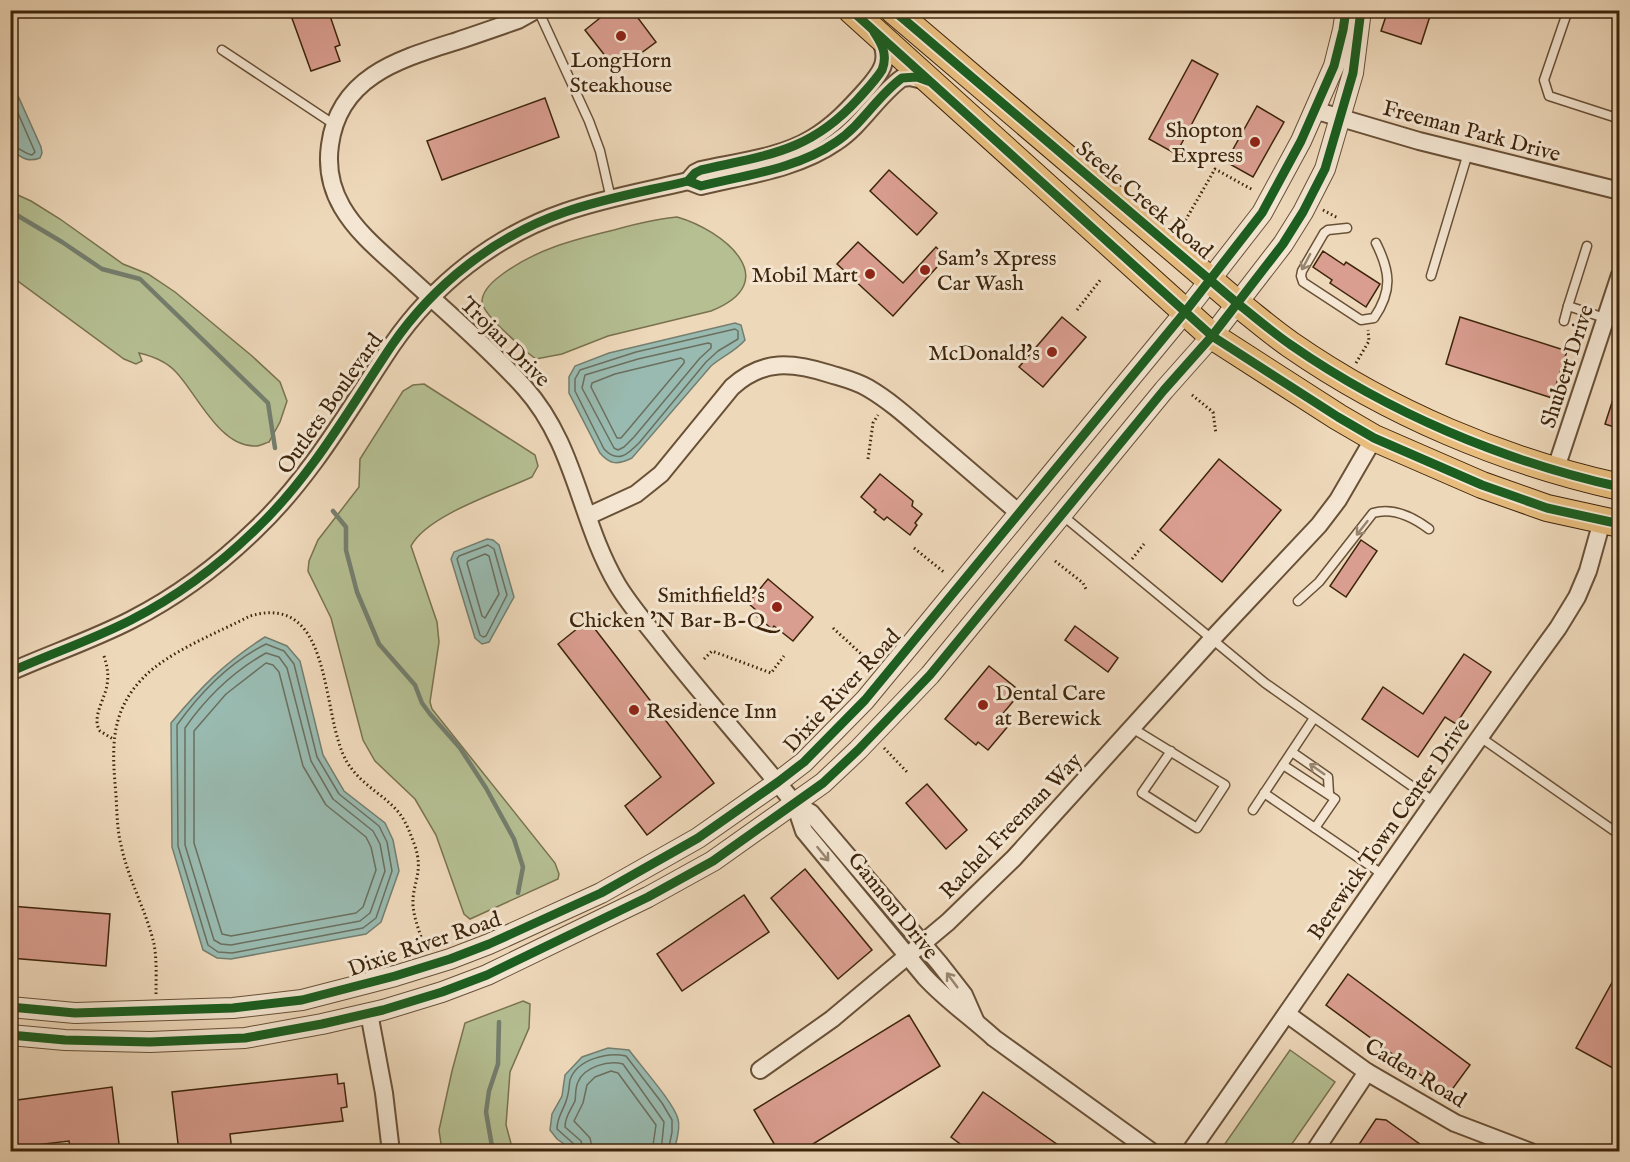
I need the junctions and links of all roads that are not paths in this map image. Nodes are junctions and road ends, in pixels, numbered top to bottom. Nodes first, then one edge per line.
1 (537, 10) edge
2 (851, 10) edge
3 (1346, 10) edge
4 (1361, 10) edge
5 (1568, 10) edge
6 (887, 15) edge
7 (222, 50) dead end
8 (929, 82) junction
9 (1314, 110) junction
10 (1341, 118) junction
11 (1620, 119) edge
12 (335, 125) junction
13 (1468, 153) junction
14 (688, 181) junction
15 (1620, 191) edge
16 (611, 199) junction
17 (1347, 228) dead end
18 (1376, 243) dead end
19 (1587, 246) dead end
20 (1620, 275) edge
21 (1431, 276) dead end
22 (1210, 280) junction
23 (430, 298) junction
24 (1237, 303) junction
25 (1568, 306) junction
26 (1185, 312) junction
27 (1612, 320) edge
28 (1564, 321) dead end
29 (1212, 336) junction
30 (1374, 438) junction
31 (1555, 471) junction
32 (1620, 487) edge
33 (1019, 513) junction
34 (1062, 515) junction
35 (588, 516) junction
36 (1614, 517) edge
37 (1429, 529) dead end
38 (1298, 601) dead end
39 (1213, 638) junction
40 (10, 672) edge
41 (1314, 718) junction
42 (1132, 728) junction
43 (1480, 737) junction
44 (1171, 751) junction
45 (1292, 752) junction
46 (1283, 765) junction
47 (1264, 793) junction
48 (787, 794) junction
49 (1329, 794) junction
50 (1433, 801) junction
51 (1252, 810) dead end
52 (1316, 828) junction
53 (1620, 835) edge
54 (1382, 874) junction
55 (923, 943) junction
56 (907, 956) junction
57 (10, 1007) edge
58 (369, 1013) junction
59 (1287, 1014) junction
60 (975, 1021) junction
61 (10, 1035) edge
62 (760, 1070) dead end
63 (1367, 1072) junction
64 (391, 1152) edge
65 (1152, 1152) edge
66 (1190, 1152) edge
67 (1314, 1152) edge
68 (1531, 1152) edge

1 - 12 street, Trojan Drive
1 - 16 lane
2 - 6 main road, Steele Creek Road
3 - 9 street, Dixie River Road
4 - 10 street, Dixie River Road
5 - 11 lane
6 - 8 main road, Steele Creek Road
6 - 14 street, Outlets Boulevard
6 - 22 main road, Steele Creek Road
7 - 12 lane
8 - 14 street, Outlets Boulevard
8 - 26 main road, Steele Creek Road
9 - 10 street, Freeman Park Drive
9 - 22 street, Dixie River Road
10 - 13 street, Freeman Park Drive
10 - 24 street, Dixie River Road
12 - 23 street, Trojan Drive
13 - 15 street, Freeman Park Drive
13 - 21 lane
14 - 16 street, Outlets Boulevard
16 - 23 street, Outlets Boulevard
17 -> 18 lane
19 - 25 lane
20 - 27 street, Shubert Drive
22 - 24 main road, Steele Creek Road
22 - 26 street, Dixie River Road
23 - 35 street, Trojan Drive
23 - 40 street, Outlets Boulevard
24 - 29 street, Dixie River Road
24 - 31 main road, Steele Creek Road
25 - 27 lane
25 - 28 lane
26 - 29 main road, Steele Creek Road
26 - 33 street, Dixie River Road
27 - 31 street, Shubert Drive
29 - 30 main road, Steele Creek Road
29 - 34 street, Dixie River Road
30 - 36 main road, Steele Creek Road
30 - 39 street, Rachel Freeman Way
31 - 32 main road, Steele Creek Road
33 - 35 street
33 - 48 street, Dixie River Road
34 - 39 lane
34 - 48 street, Dixie River Road
35 - 48 street, Trojan Drive
36 - 43 street, Berewick Town Center Drive
37 -> 38 lane
39 - 41 lane
39 - 42 street, Rachel Freeman Way
41 - 45 lane
41 - 50 lane
42 - 44 lane
42 - 55 street, Rachel Freeman Way
43 - 50 street, Berewick Town Center Drive
43 - 53 lane
44 - 44 lane
45 - 46 lane
49 -> 45 lane
46 - 47 lane
46 - 49 lane
47 - 51 lane
47 - 52 lane
48 - 55 street, Gannon Drive
48 -> 56 street, Gannon Drive
48 - 57 street, Dixie River Road
48 - 58 street, Dixie River Road
49 - 52 lane
50 - 54 street, Berewick Town Center Drive
52 - 54 lane
54 - 59 street, Berewick Town Center Drive
55 - 56 street, Rachel Freeman Way
60 -> 55 street, Gannon Drive
56 - 60 street, Gannon Drive
56 - 62 street, Rachel Freeman Way
58 - 61 street, Dixie River Road
58 - 64 street
59 - 63 street, Caden Road
59 - 66 street, Berewick Town Center Drive
60 - 65 street, Gannon Drive
63 - 67 street
63 - 68 street, Caden Road

